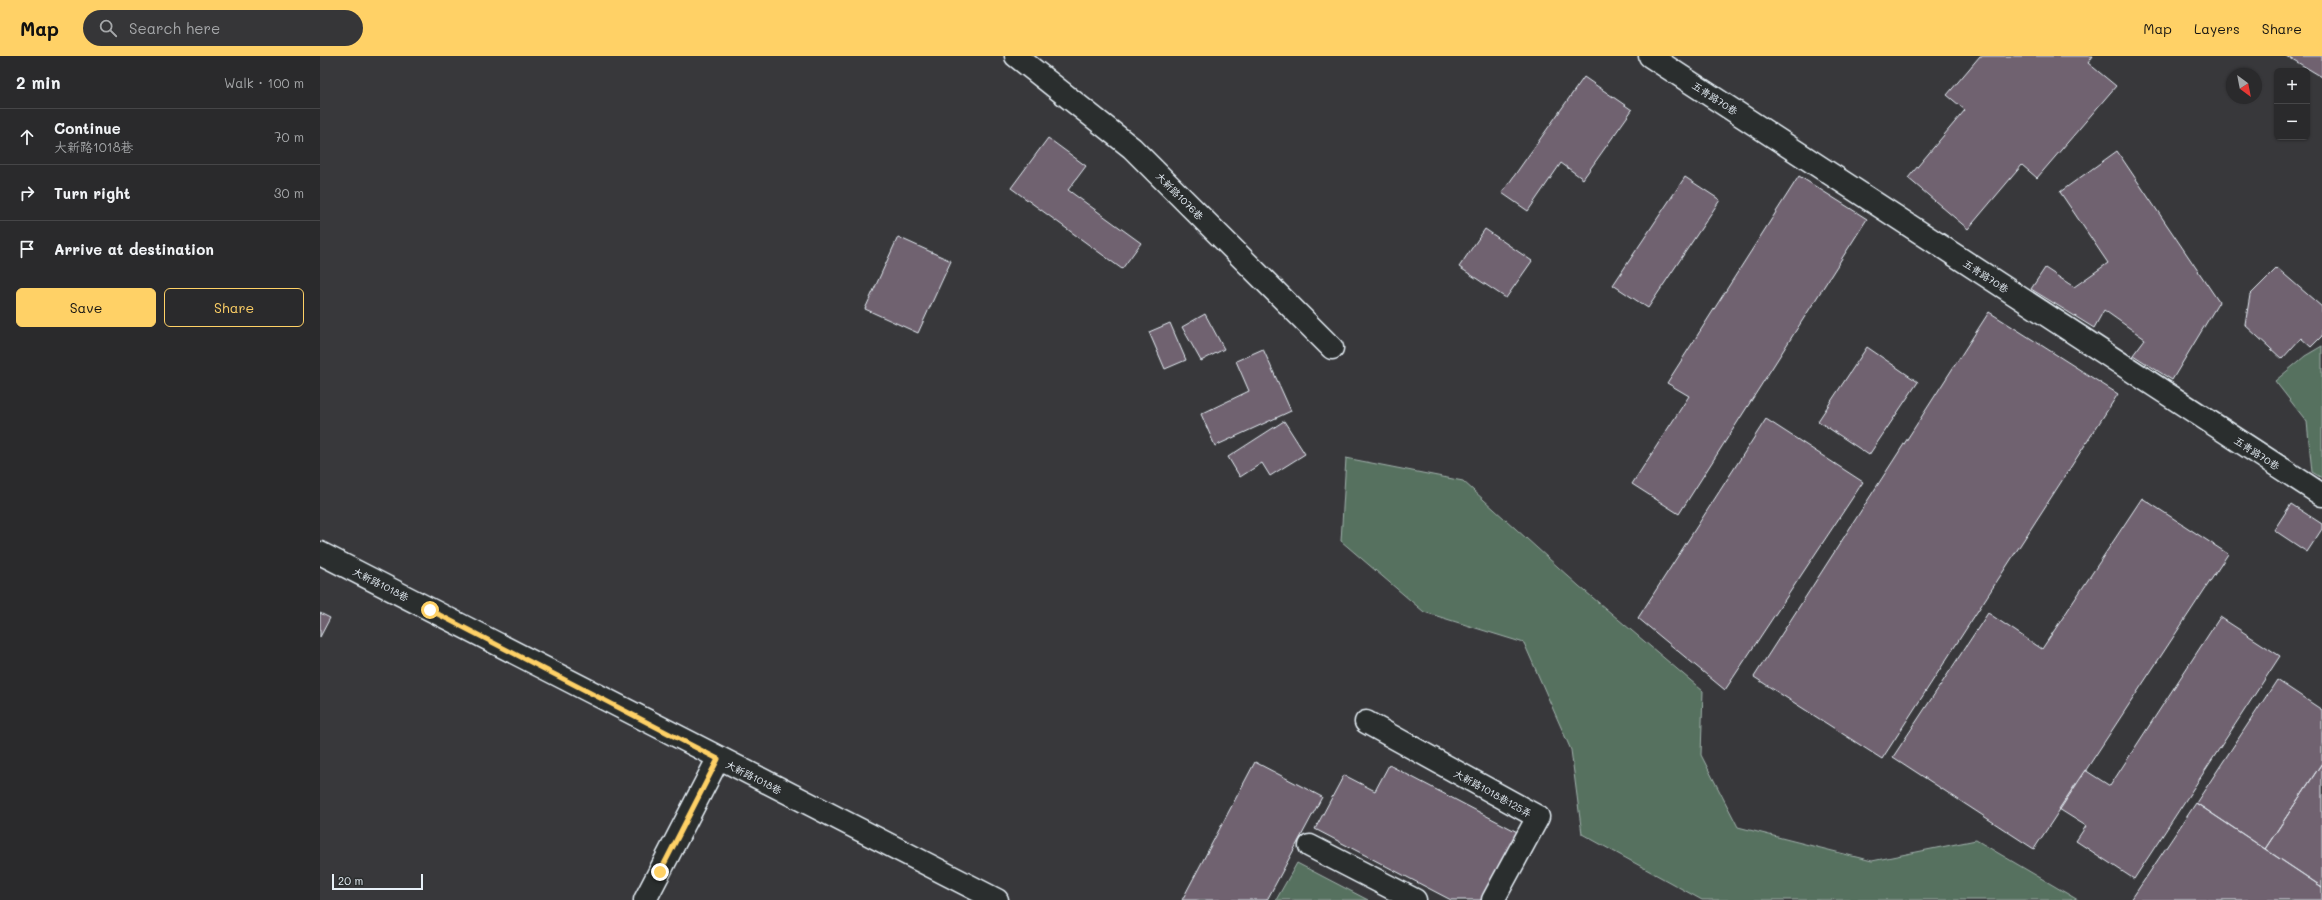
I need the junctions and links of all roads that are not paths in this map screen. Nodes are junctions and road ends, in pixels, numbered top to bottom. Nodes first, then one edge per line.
1 (1016, 56) edge
2 (1650, 56) edge
3 (1332, 348) dead end
4 (2322, 495) edge
5 (320, 553) edge
6 (1366, 722) dead end
7 (718, 759) junction
8 (1310, 846) dead end
9 (645, 900) edge
10 (997, 900) edge
11 (1415, 900) edge
12 (1493, 900) edge

1 - 3 street, 大新路1076巷
2 - 4 street, 五青路70巷
5 - 7 street, 大新路1018巷
6 - 12 street, 大新路1018巷125弄
7 - 9 street
7 - 10 street, 大新路1018巷
8 - 11 street

